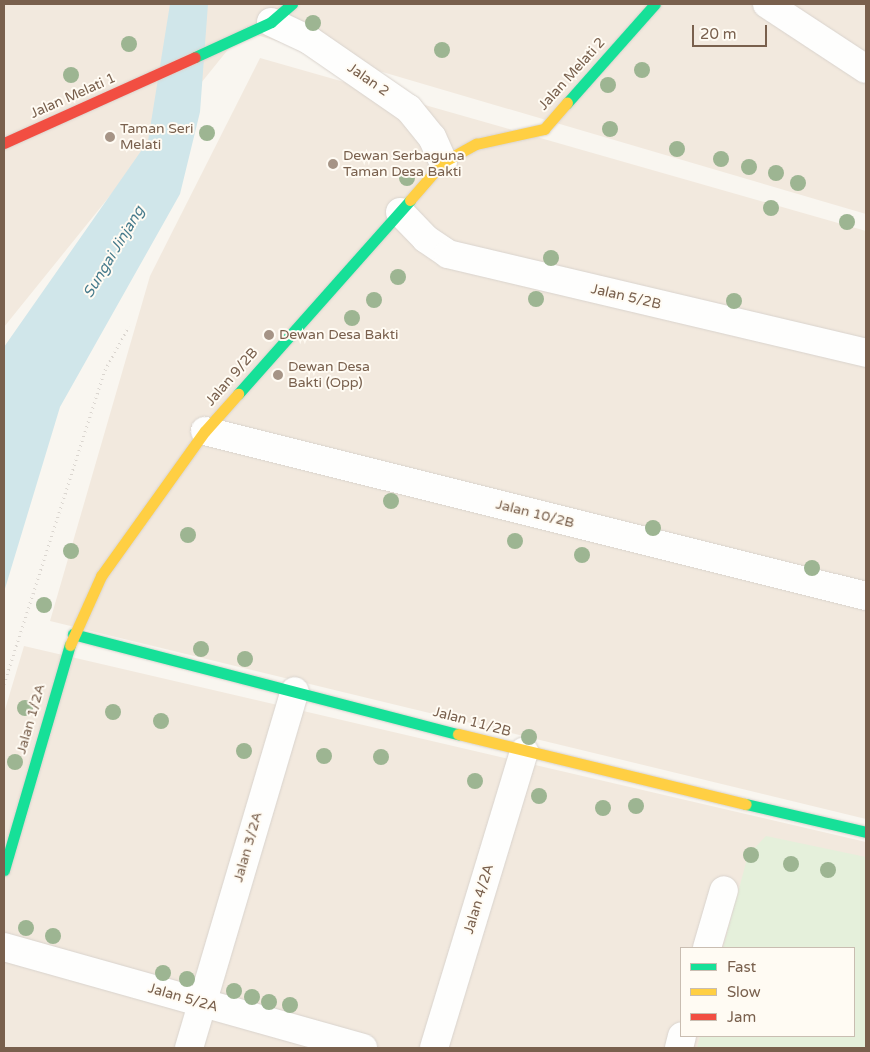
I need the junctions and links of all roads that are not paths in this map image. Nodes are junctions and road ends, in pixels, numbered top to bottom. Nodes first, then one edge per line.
1 (292, 4) edge
2 (655, 4) edge
3 (767, 4) edge
4 (272, 22) junction
5 (866, 69) edge
6 (4, 143) edge
7 (443, 162) junction
8 (400, 212) junction
9 (866, 354) edge
10 (204, 432) junction
11 (866, 596) edge
12 (72, 634) junction
13 (295, 691) junction
14 (524, 751) junction
15 (866, 832) edge
16 (4, 870) edge
17 (724, 890) dead end
18 (4, 947) edge
19 (707, 947) edge
20 (202, 1003) junction
21 (189, 1048) edge
22 (363, 1048) edge
23 (434, 1048) edge

1 - 4 street, Jalan Melati 1
2 - 7 street, Jalan Melati 2
3 - 5 street
4 - 6 street, Jalan Melati 1
4 - 7 street, Jalan 2
7 - 8 street, Jalan 9/2B
8 - 9 street, Jalan 5/2B
8 - 10 street, Jalan 9/2B
10 - 11 street, Jalan 10/2B
10 - 12 street, Jalan 9/2B
12 - 13 street, Jalan 11/2B
12 - 16 street, Jalan 1/2A
13 - 14 street, Jalan 11/2B
13 - 20 street, Jalan 3/2A
14 - 15 street, Jalan 11/2B
14 - 23 street, Jalan 4/2A
17 - 19 street
18 - 20 street, Jalan 5/2A
20 - 21 street, Jalan 3/2A
20 - 22 street, Jalan 5/2A

